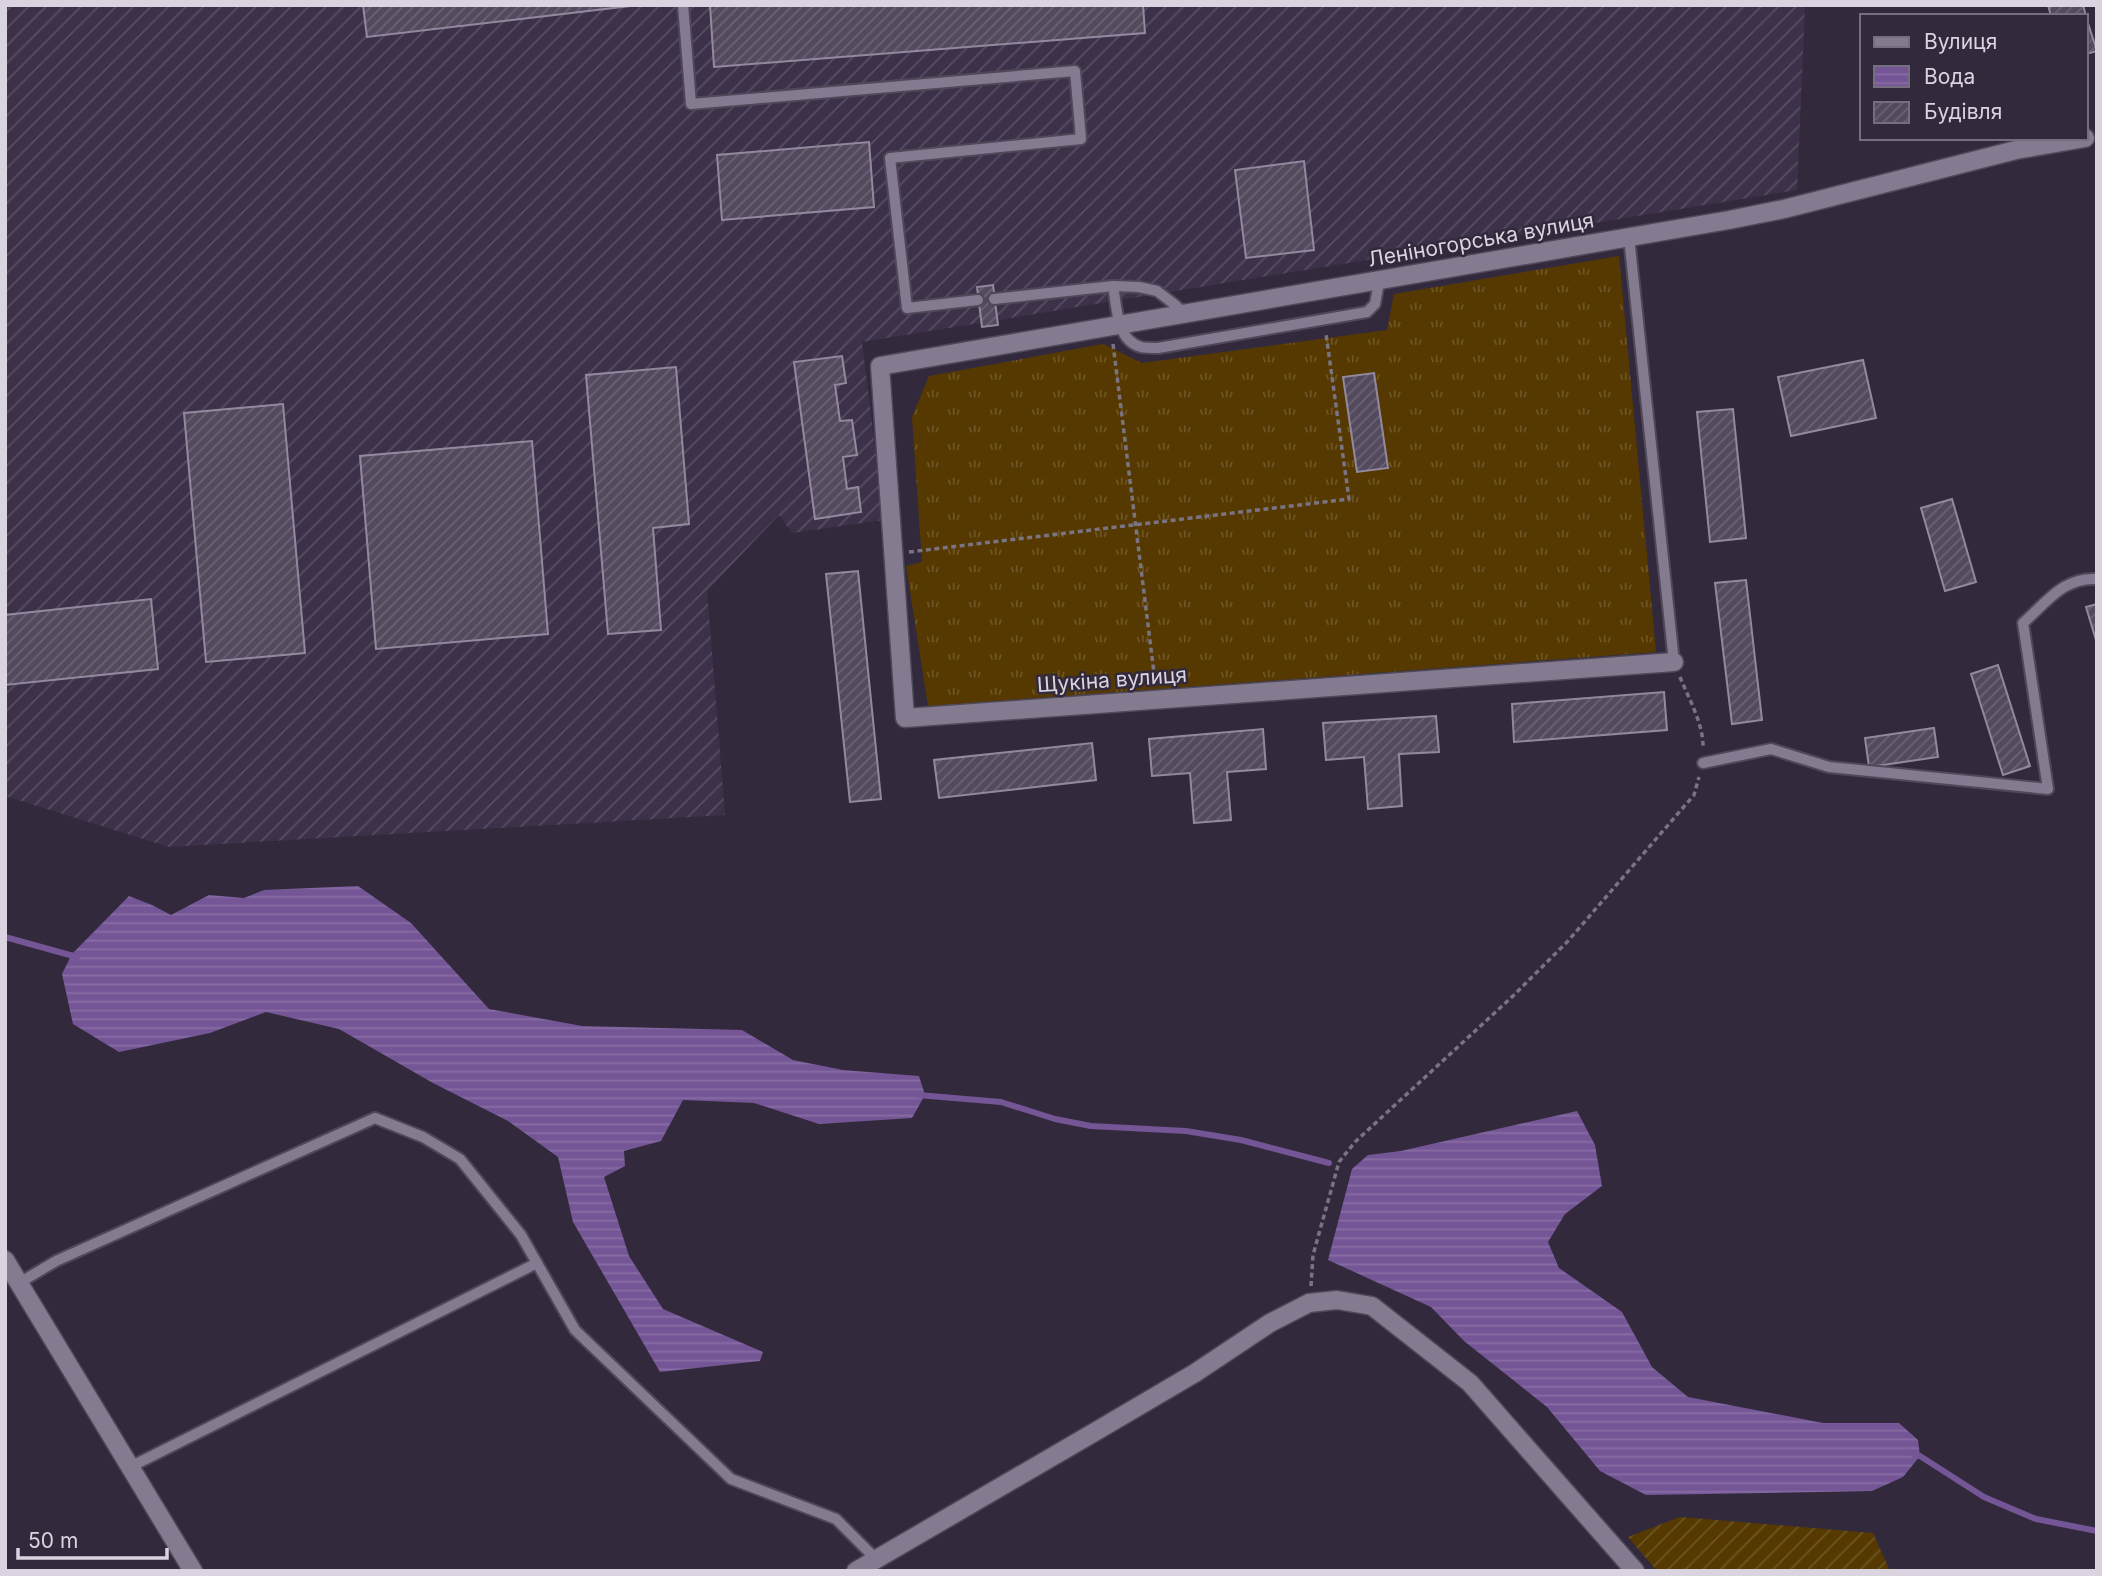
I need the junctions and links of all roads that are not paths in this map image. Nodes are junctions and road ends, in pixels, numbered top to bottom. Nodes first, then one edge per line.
1 (683, 5) edge
2 (2074, 140) edge
3 (1629, 237) junction
4 (1379, 282) junction
5 (1114, 286) junction
6 (994, 299) dead end
7 (978, 300) dead end
8 (1185, 314) junction
9 (1115, 326) junction
10 (880, 366) joint
11 (2097, 579) edge
12 (1674, 662) joint
13 (1703, 763) road end
14 (5, 1260) edge
15 (537, 1263) junction
16 (19, 1283) junction
17 (130, 1467) junction
18 (876, 1559) junction
19 (193, 1571) edge
20 (856, 1571) edge
21 (1635, 1571) edge

1 - 7 lane
2 - 3 street, Леніногорська вулиця
3 - 4 street, Леніногорська вулиця
3 - 12 lane
4 - 8 street, Леніногорська вулиця
4 - 9 lane
5 - 6 lane
5 - 8 lane
5 - 9 lane
8 - 9 street, Леніногорська вулиця
9 - 10 street, Леніногорська вулиця
10 - 12 street, Щукіна вулиця
11 - 13 lane
14 - 16 street
15 - 16 lane
15 - 17 lane
15 - 18 lane
16 - 17 street
17 - 19 street
18 - 20 street
18 - 21 street

